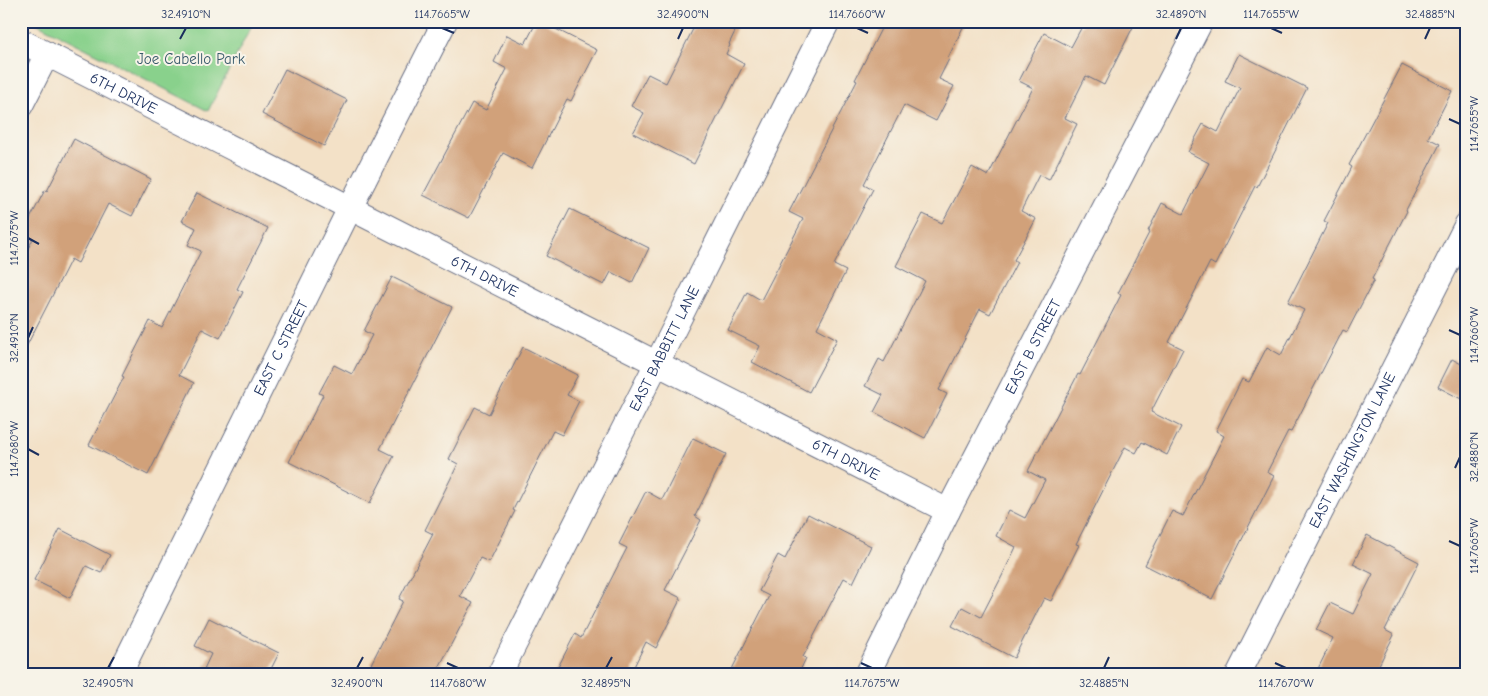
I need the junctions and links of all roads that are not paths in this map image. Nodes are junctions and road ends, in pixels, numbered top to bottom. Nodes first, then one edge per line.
1 (445, 21) edge
2 (828, 21) edge
3 (1201, 21) edge
4 (21, 41) edge
5 (47, 54) junction
6 (21, 105) edge
7 (350, 208) junction
8 (1467, 224) edge
9 (657, 363) junction
10 (948, 511) junction
11 (119, 675) edge
12 (499, 675) edge
13 (867, 675) edge
14 (1238, 675) edge

1 - 7 street, EAST C STREET
2 - 9 street, EAST BABBITT LANE
3 - 10 street, EAST B STREET
4 - 5 street, 6TH DRIVE
5 - 6 street
5 - 7 street, 6TH DRIVE
7 - 9 street, 6TH DRIVE
7 - 11 street, EAST C STREET
8 - 14 street, EAST WASHINGTON LANE
9 - 10 street, 6TH DRIVE
9 - 12 street, EAST BABBITT LANE
10 - 13 street, EAST B STREET

